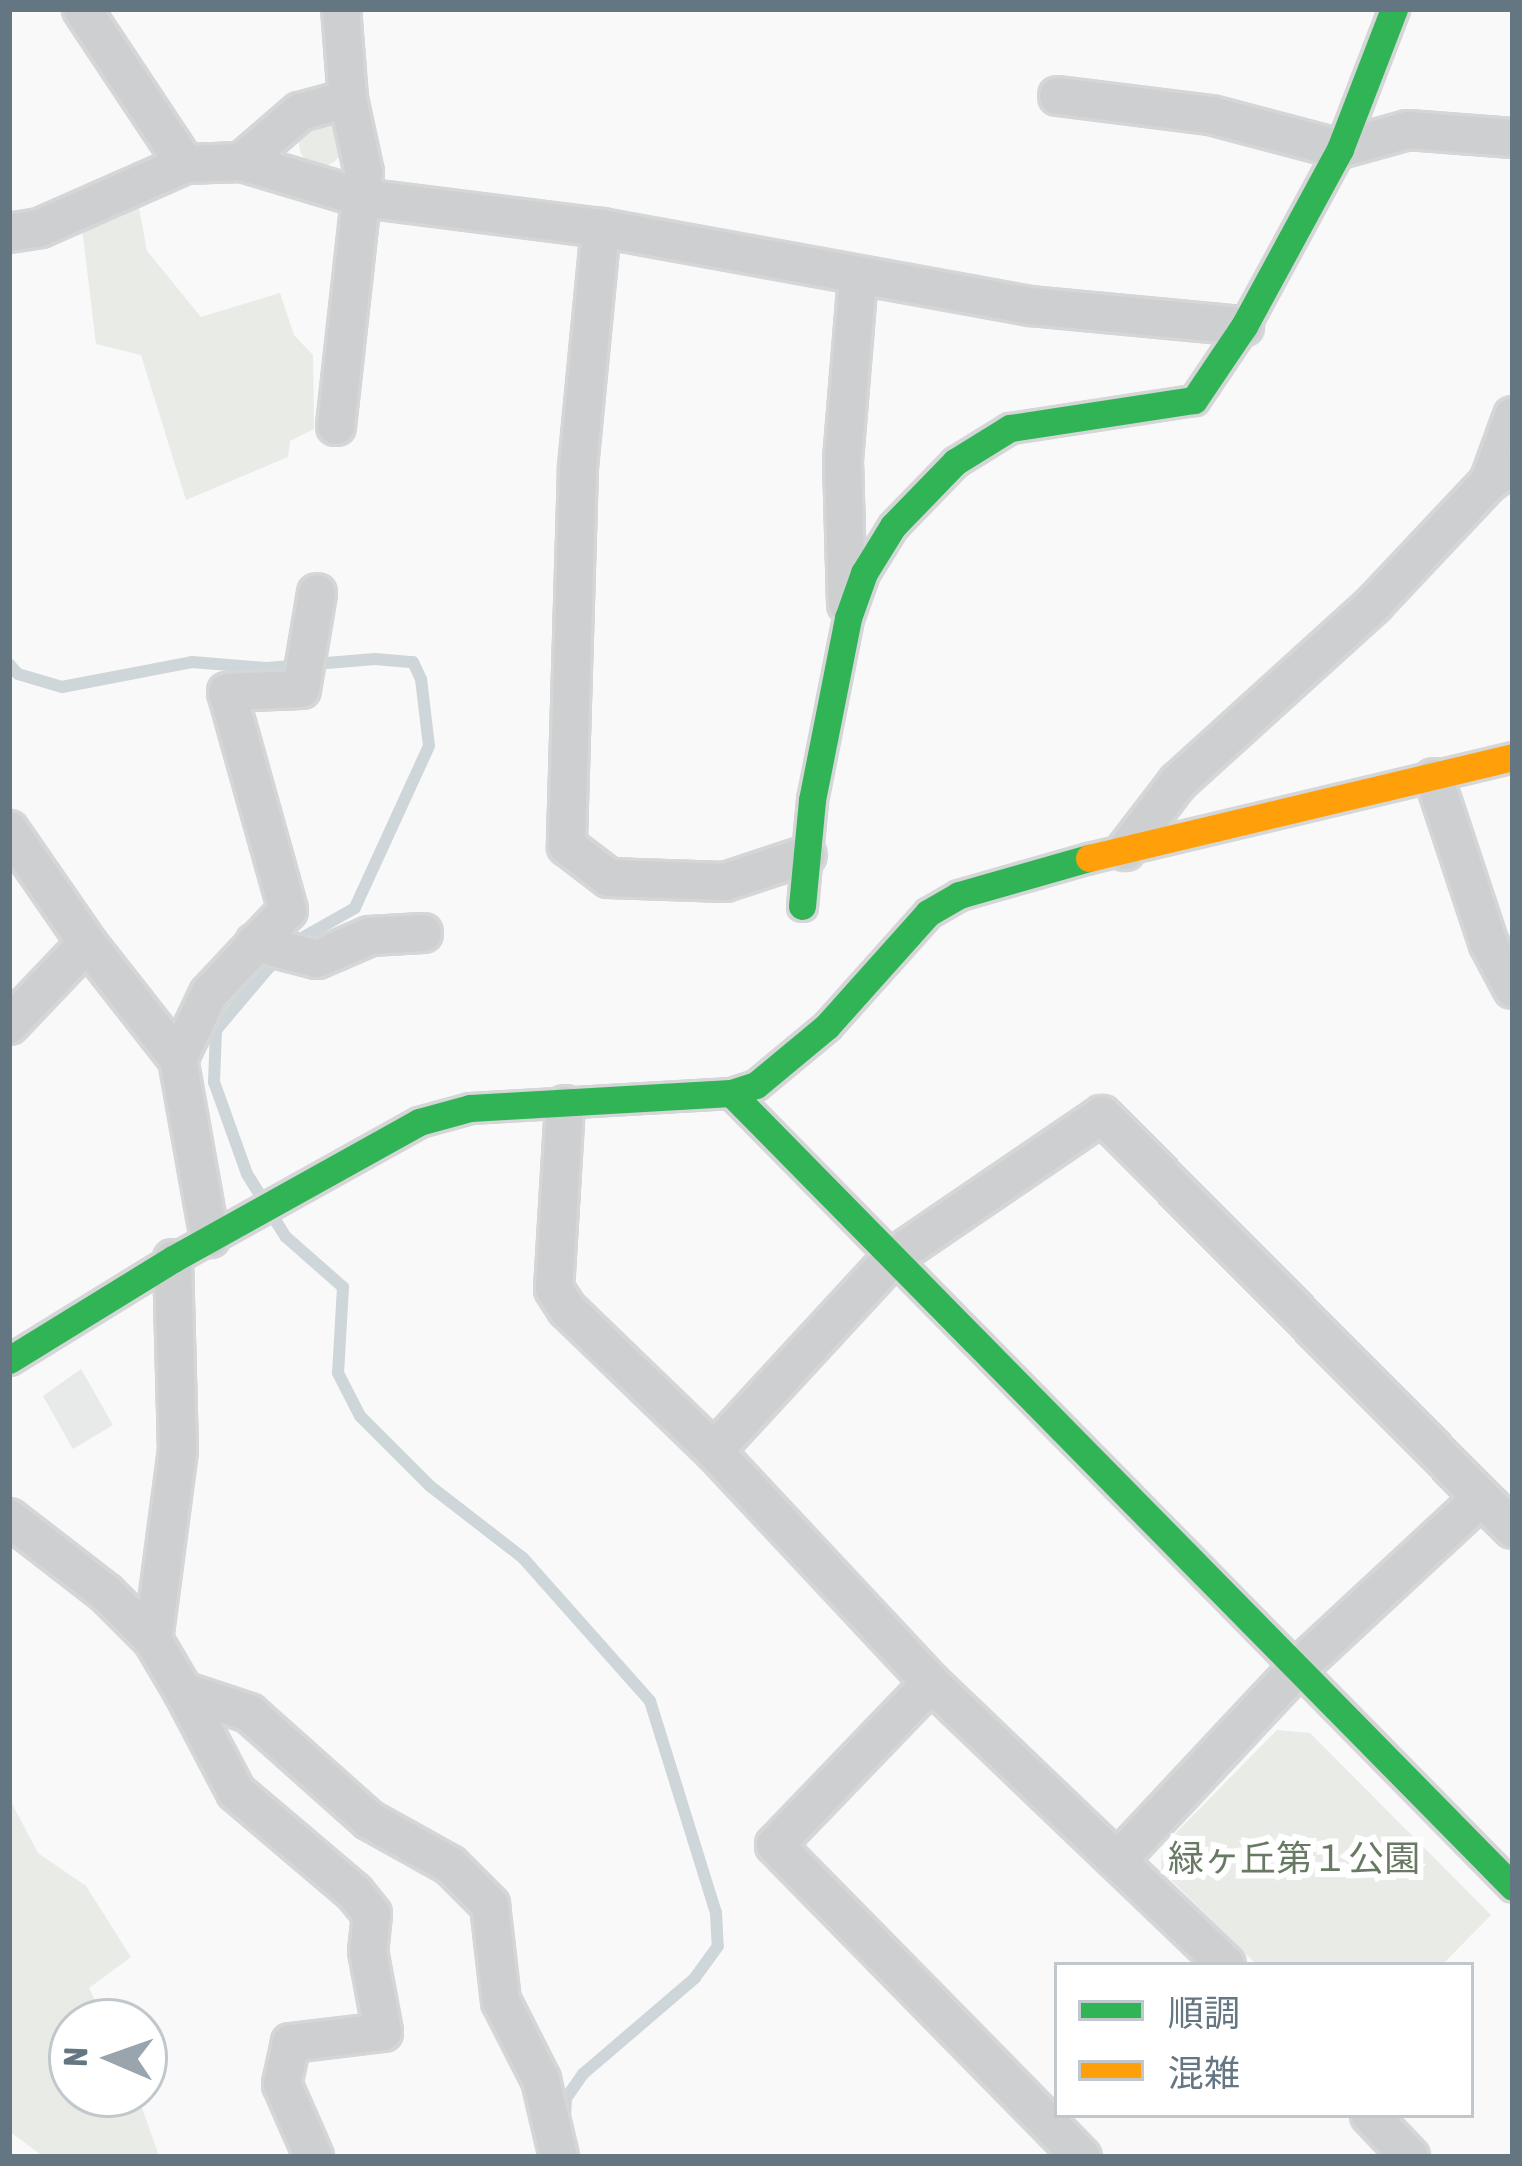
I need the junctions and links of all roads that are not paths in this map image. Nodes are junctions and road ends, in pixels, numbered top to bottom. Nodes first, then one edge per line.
1 (82, 9) edge
2 (340, 9) edge
3 (1394, 9) edge
4 (1058, 96) dead end
5 (348, 99) junction
6 (1513, 138) edge
7 (1340, 149) junction
8 (242, 162) junction
9 (185, 164) junction
10 (363, 198) junction
11 (602, 228) junction
12 (9, 232) edge
13 (858, 278) junction
14 (1244, 326) junction
15 (1513, 416) edge
16 (336, 426) dead end
17 (1501, 473) edge
18 (317, 593) dead end
19 (848, 618) junction
20 (1513, 757) edge
21 (1434, 778) junction
22 (9, 830) edge
23 (1125, 850) junction
24 (806, 855) junction
25 (802, 906) dead end
26 (422, 933) dead end
27 (255, 943) junction
28 (87, 944) junction
29 (1513, 989) edge
30 (9, 1025) edge
31 (178, 1059) junction
32 (731, 1094) junction
33 (565, 1105) junction
34 (210, 1238) junction
35 (173, 1259) junction
36 (891, 1259) junction
37 (9, 1360) edge
38 (714, 1451) junction
39 (1481, 1498) junction
40 (9, 1518) edge
41 (1513, 1529) edge
42 (153, 1640) junction
43 (1298, 1668) junction
44 (931, 1683) junction
45 (183, 1691) junction
46 (1119, 1859) junction
47 (1513, 1887) edge
48 (1223, 1962) edge
49 (1373, 2118) edge
50 (314, 2157) edge
51 (559, 2157) edge
52 (1082, 2157) edge
53 (1410, 2157) edge

1 - 9 street
2 - 5 street
3 - 7 street
4 - 7 street
5 - 8 street
5 - 10 street
6 - 7 street
7 - 14 street
8 - 9 street
8 - 10 street
9 - 12 street
10 - 11 street
10 - 16 street
11 - 13 street
11 - 24 street
13 - 14 street
13 - 19 street
14 - 19 street
15 - 17 street
17 - 23 street
18 - 27 street
19 - 24 street
20 - 21 street
21 - 23 street
21 - 29 street
22 - 28 street
23 - 32 street
24 - 25 street
26 - 27 street
27 - 31 street
28 - 30 street
28 - 31 street
31 - 34 street
32 - 33 street
32 - 36 street
33 - 34 street
33 - 38 street
34 - 35 street
35 - 37 street
35 - 42 street
36 - 38 street
36 - 39 street
36 - 43 street
38 - 44 street
39 - 41 street
39 - 43 street
40 - 42 street
42 - 45 street
43 - 46 street
43 - 47 street
44 - 46 street
44 - 52 street
45 - 50 street
45 - 51 street
46 - 48 street
49 - 53 street

